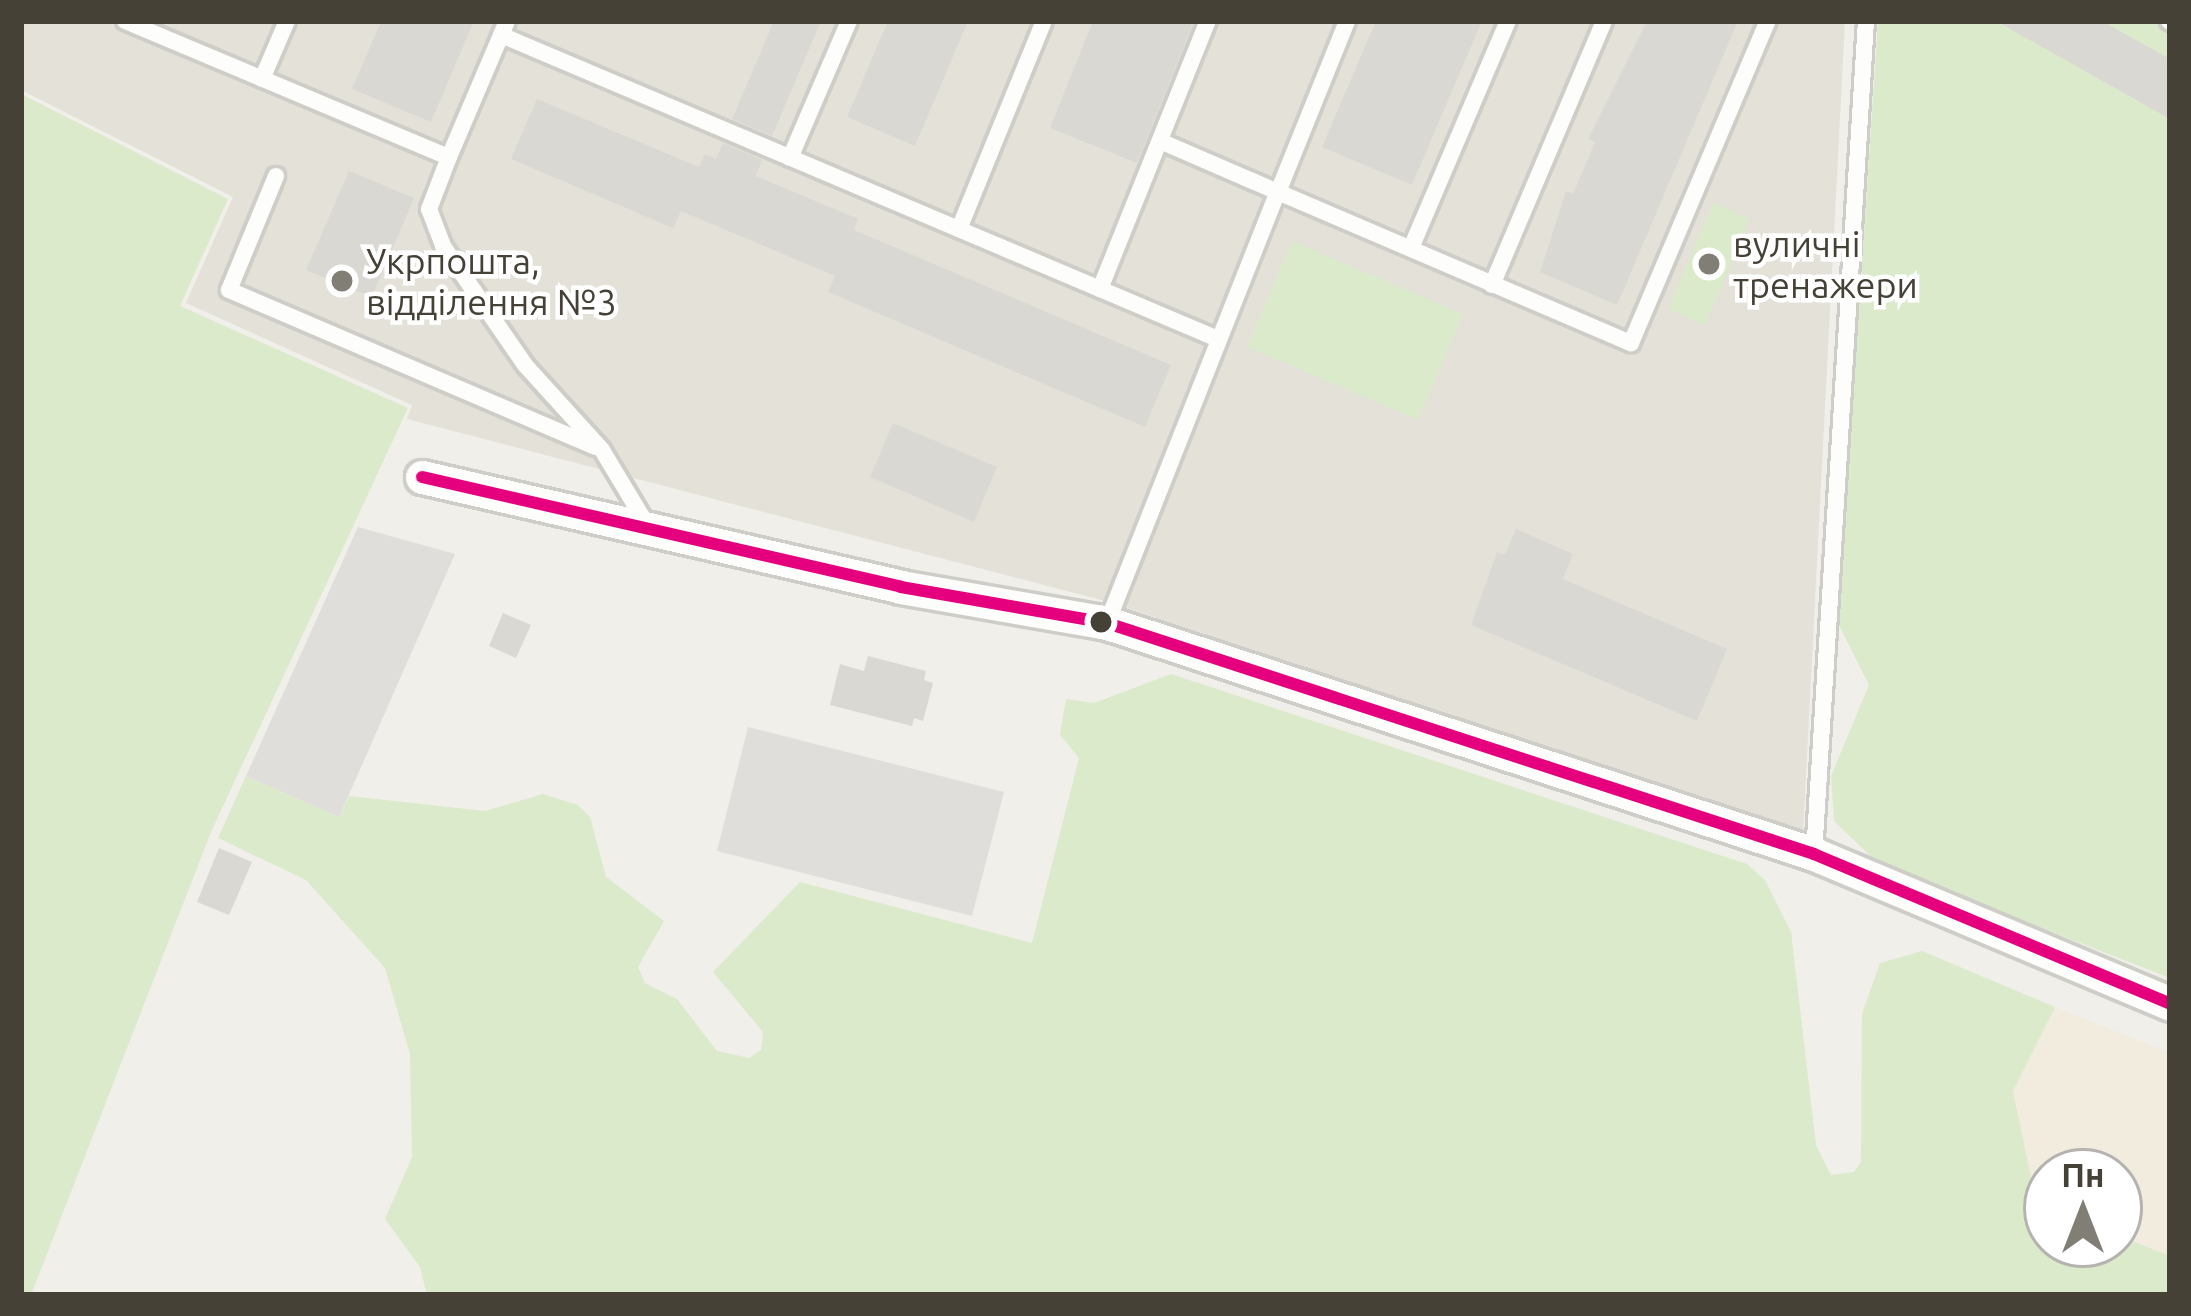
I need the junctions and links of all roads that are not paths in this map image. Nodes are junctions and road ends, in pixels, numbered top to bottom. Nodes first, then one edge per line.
1 (124, 21) edge
2 (287, 21) edge
3 (848, 21) edge
4 (1044, 21) edge
5 (1208, 21) edge
6 (1347, 21) edge
7 (1508, 21) edge
8 (1604, 21) edge
9 (1768, 21) edge
10 (1867, 21) edge
11 (504, 28) edge
12 (262, 79) junction
13 (1160, 141) junction
14 (448, 157) junction
15 (790, 158) junction
16 (276, 176) dead end
17 (1278, 192) junction
18 (959, 230) junction
19 (1411, 248) junction
20 (1492, 285) junction
21 (1100, 289) junction
22 (1218, 339) junction
23 (602, 450) junction
24 (422, 477) dead end
25 (648, 526) junction
26 (1107, 623) junction
27 (1814, 854) junction
28 (2170, 1004) edge

1 - 12 lane
2 - 12 lane
3 - 15 lane
4 - 18 lane
5 - 13 lane
6 - 17 lane
7 - 19 lane
8 - 20 lane
9 - 20 lane
10 - 27 lane
11 - 14 lane
11 - 15 lane
12 - 14 lane
13 - 17 lane
13 - 21 lane
14 - 23 lane
15 - 18 lane
16 - 23 lane
17 - 19 lane
17 - 22 lane
18 - 21 lane
19 - 20 lane
21 - 22 lane
22 - 26 lane
23 - 25 lane
24 - 25 street
25 - 26 street
26 - 27 street
27 - 28 street

